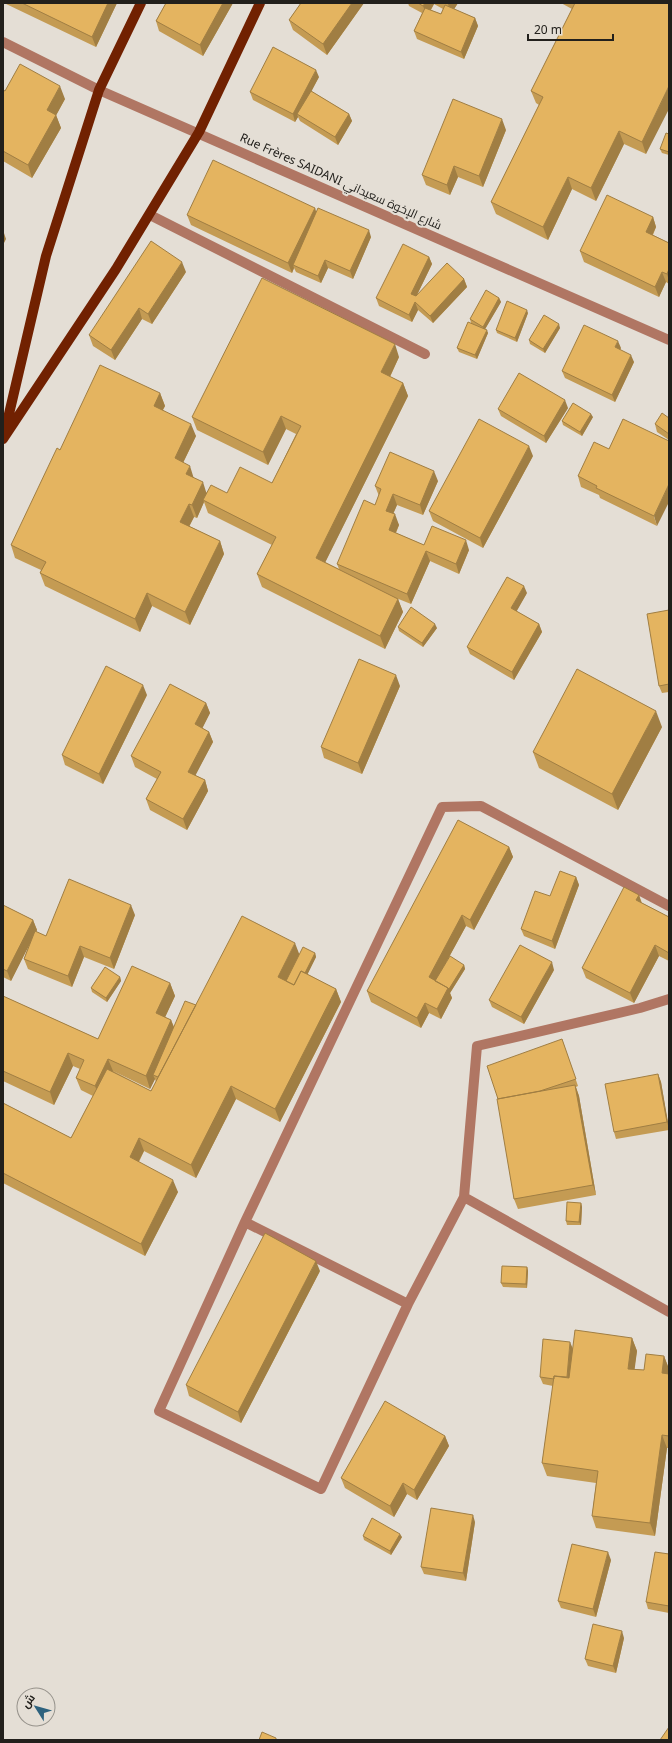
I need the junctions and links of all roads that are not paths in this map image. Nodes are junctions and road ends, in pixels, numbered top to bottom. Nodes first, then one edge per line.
1 (141, 3) edge
2 (260, 3) edge
3 (3, 42) edge
4 (99, 90) junction
5 (199, 132) junction
6 (150, 215) junction
7 (669, 340) edge
8 (425, 354) dead end
9 (3, 439) edge
10 (669, 906) edge
11 (669, 998) edge
12 (464, 1197) junction
13 (245, 1222) junction
14 (408, 1304) junction
15 (669, 1312) edge

1 - 4 main road
2 - 5 main road
3 - 4 street, Rue Frères SAIDANI شارع الإخوة سعيداني
4 - 5 street, Rue Frères SAIDANI شارع الإخوة سعيداني
4 - 9 main road
5 - 6 main road
5 - 7 street, Rue Frères SAIDANI شارع الإخوة سعيداني
6 - 8 street
6 - 9 main road
10 - 13 street
11 - 12 street
12 - 14 street
12 - 15 street
13 - 14 street
13 - 14 street

